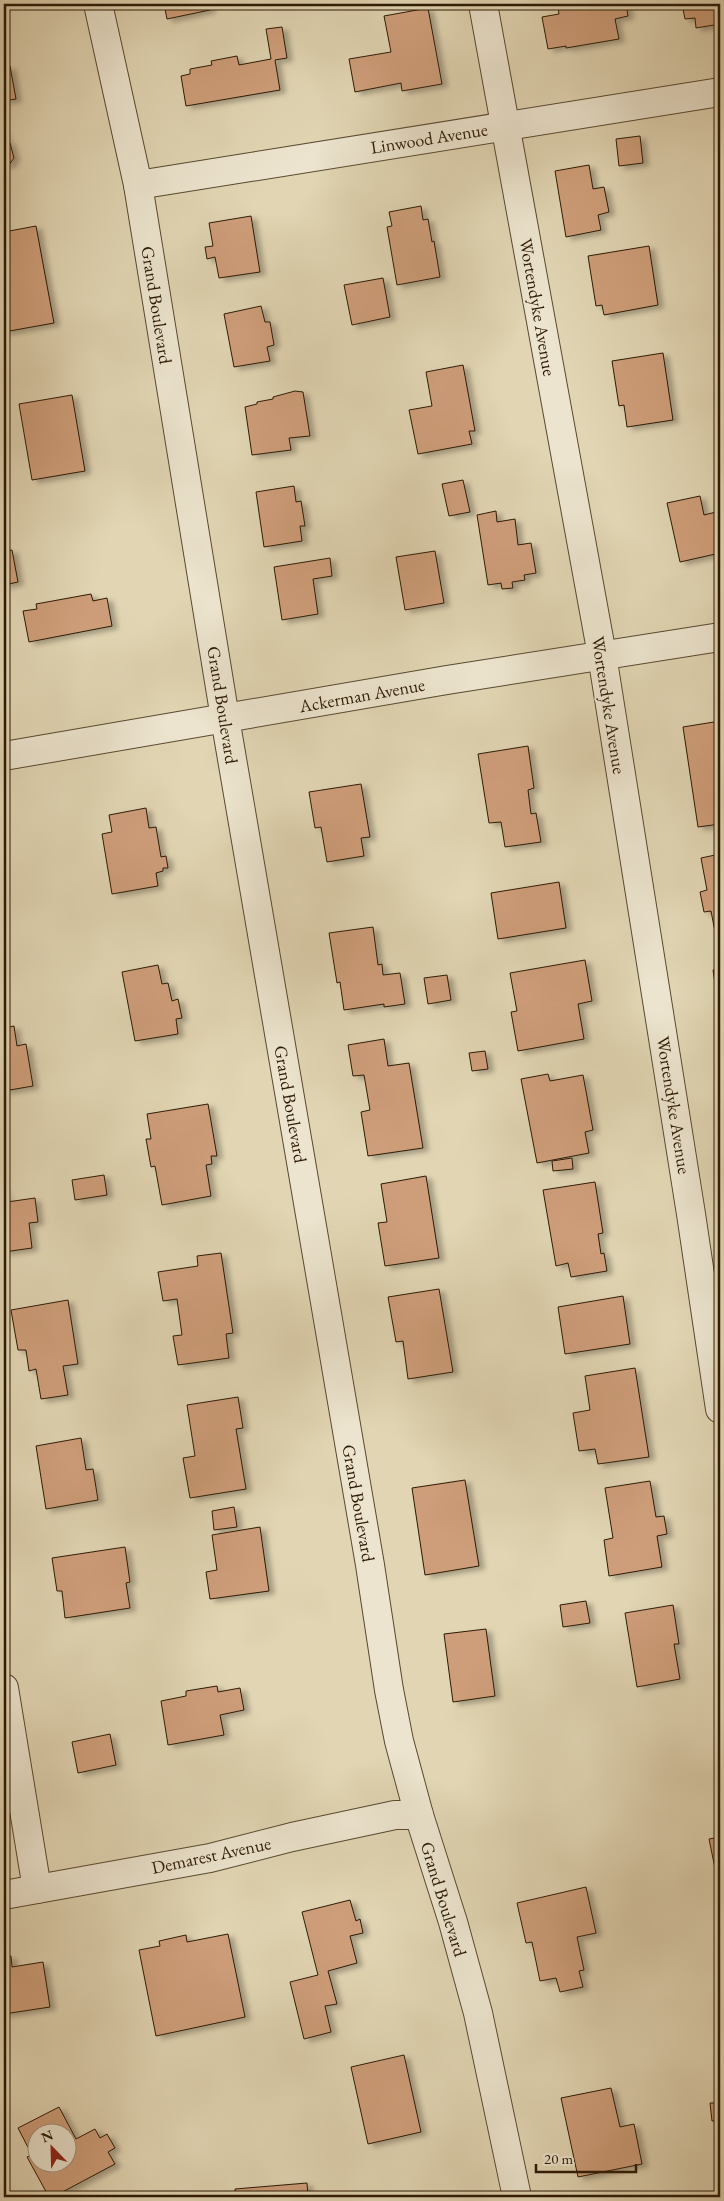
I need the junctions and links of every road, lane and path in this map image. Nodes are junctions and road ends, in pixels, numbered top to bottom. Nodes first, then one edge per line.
1 (98, 4) edge
2 (483, 4) edge
3 (720, 92) edge
4 (505, 126) junction
5 (138, 185) junction
6 (720, 637) edge
7 (602, 655) junction
8 (225, 718) junction
9 (4, 756) edge
10 (720, 1409) edge
11 (4, 1688) edge
12 (419, 1815) junction
13 (37, 1889) junction
14 (4, 1895) edge
15 (517, 2197) edge

1 - 5 street, Grand Boulevard
2 - 4 street, Wortendyke Avenue
3 - 4 street, Linwood Avenue
4 - 5 street, Linwood Avenue
4 - 7 street, Wortendyke Avenue
5 - 8 street, Grand Boulevard
6 - 7 street, Ackerman Avenue
7 - 8 street, Ackerman Avenue
7 - 10 street, Wortendyke Avenue
8 - 9 street, Ackerman Avenue
8 - 12 street, Grand Boulevard
11 - 13 street
12 - 13 street, Demarest Avenue
12 - 15 street, Grand Boulevard
13 - 14 street, Demarest Avenue

